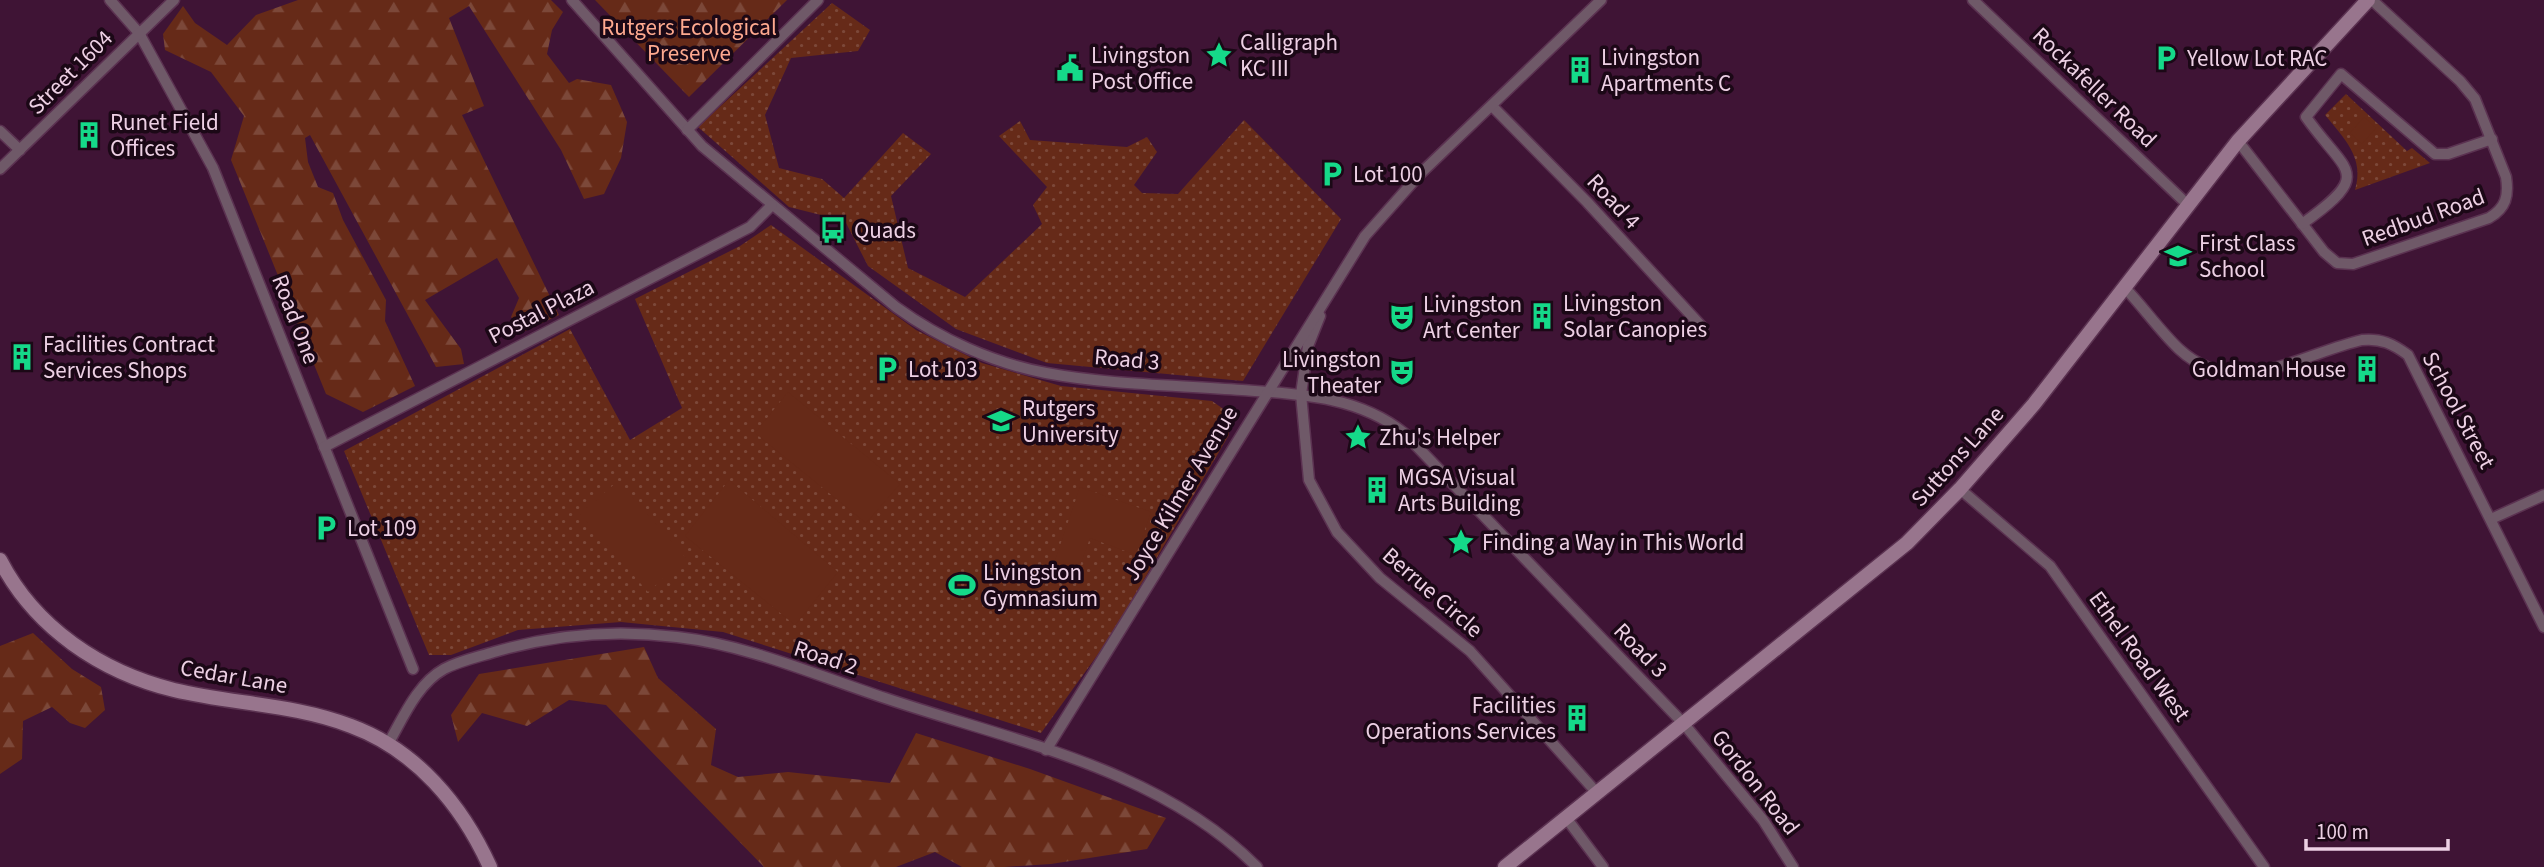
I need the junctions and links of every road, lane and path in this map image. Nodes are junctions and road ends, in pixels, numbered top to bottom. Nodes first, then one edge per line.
1 (110, 0) edge
2 (174, 0) edge
3 (572, 0) edge
4 (818, 0) edge
5 (1601, 0) edge
6 (1973, 0) edge
7 (2370, 0) edge
8 (139, 33) junction
9 (1492, 106) junction
10 (687, 130) junction
11 (0, 131) edge
12 (2492, 139) junction
13 (2238, 141) junction
14 (20, 150) junction
15 (0, 169) edge
16 (772, 205) junction
17 (2188, 205) junction
18 (2302, 224) junction
19 (2126, 289) junction
20 (1328, 293) junction
21 (1703, 328) dead end
22 (1265, 392) junction
23 (1301, 394) junction
24 (324, 447) junction
25 (1960, 489) junction
26 (2544, 495) edge
27 (2491, 519) junction
28 (0, 560) edge
29 (2544, 626) edge
30 (413, 669) dead end
31 (1684, 724) junction
32 (388, 744) junction
33 (1046, 750) junction
34 (1597, 793) junction
35 (1567, 819) junction
36 (489, 867) edge
37 (1257, 867) edge
38 (1505, 867) edge
39 (1603, 867) edge
40 (1793, 867) edge
41 (2264, 867) edge

1 - 8 street, Road One
2 - 8 street
3 - 10 street, Road 3
4 - 10 street
5 - 9 street, Joyce Kilmer Avenue
6 - 17 street, Rockafeller Road
7 - 12 street, Redbud Road
7 - 13 street, Suttons Lane
8 - 14 street, Street 1604
8 - 24 street, Road One
9 - 20 street, Joyce Kilmer Avenue
9 - 21 street, Road 4
10 - 16 street, Road 3
11 - 14 street
12 - 18 street, Redbud Road
12 - 18 street
13 - 17 street, Suttons Lane
13 - 18 street, Redbud Road
14 - 15 street, Street 1604
16 - 22 street, Road 3
16 - 24 street, Postal Plaza
17 - 19 street, Suttons Lane
19 - 25 street, Suttons Lane
19 - 27 street, School Street
20 - 22 street, Joyce Kilmer Avenue
20 - 23 street, Joyce Kilmer Avenue
22 - 23 street, Road 3
22 - 33 street, Joyce Kilmer Avenue
23 - 31 street, Road 3
23 - 34 street, Berrue Circle
24 - 30 street, Road One
25 - 31 street, Suttons Lane
25 - 41 street, Ethel Road West
26 - 27 street
27 - 29 street, School Street
28 - 32 street, Cedar Lane
31 - 34 street, Suttons Lane
31 - 40 street, Gordon Road
32 - 33 street, Road 2
32 - 36 street, Cedar Lane
33 - 37 street, Road 2
34 - 35 street, Suttons Lane
35 - 38 street, Suttons Lane
35 - 39 street

